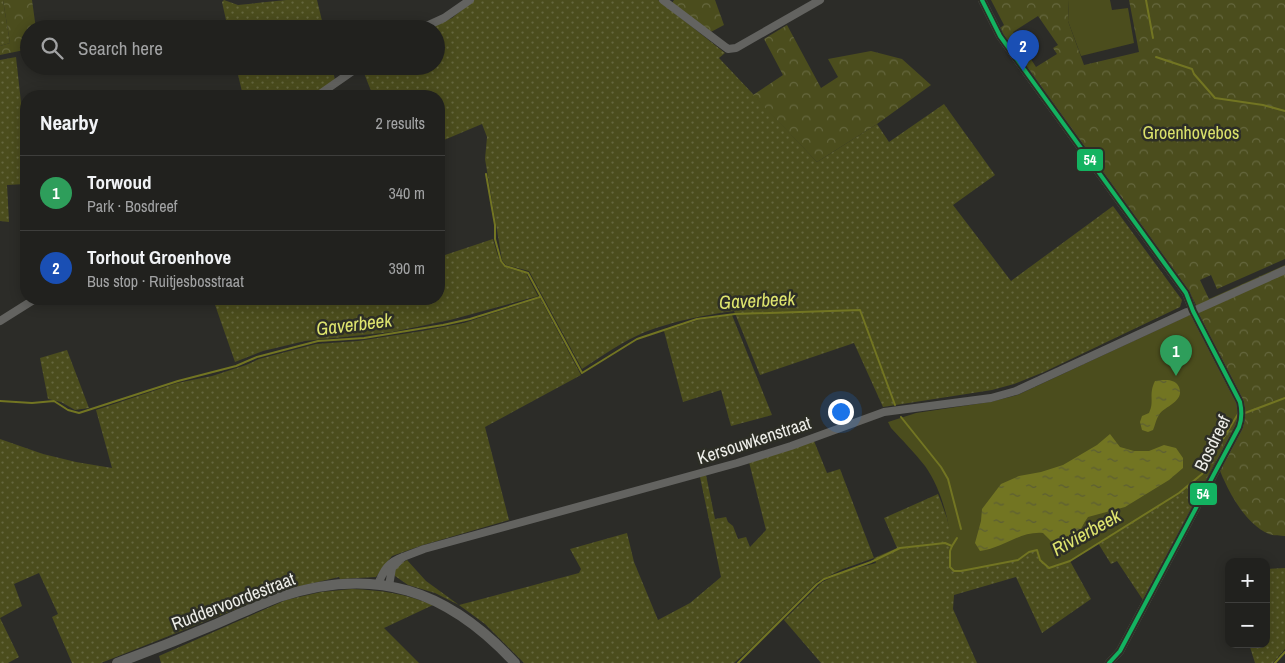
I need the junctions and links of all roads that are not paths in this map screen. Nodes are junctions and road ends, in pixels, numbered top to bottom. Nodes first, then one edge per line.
1 (470, 0) edge
2 (663, 0) edge
3 (820, 0) edge
4 (982, 0) edge
5 (440, 20) edge
6 (347, 75) edge
7 (326, 90) edge
8 (1285, 270) edge
9 (25, 305) edge
10 (1193, 311) junction
11 (0, 321) edge
12 (384, 585) junction
13 (150, 651) junction
14 (117, 663) edge
15 (130, 663) edge
16 (515, 663) edge
17 (1109, 663) edge

1 - 5 street
2 - 3 street
4 - 10 street, Bosdreef
6 - 7 street
8 - 10 street
9 - 11 street
10 - 12 street, Kersouwkenstraat
10 - 17 street, Bosdreef
12 - 13 street, Ruddervoordestraat
12 - 16 street, Ruddervoordestraat
13 - 14 street, Ruddervoordestraat
13 - 15 street, Ruddervoordestraat

